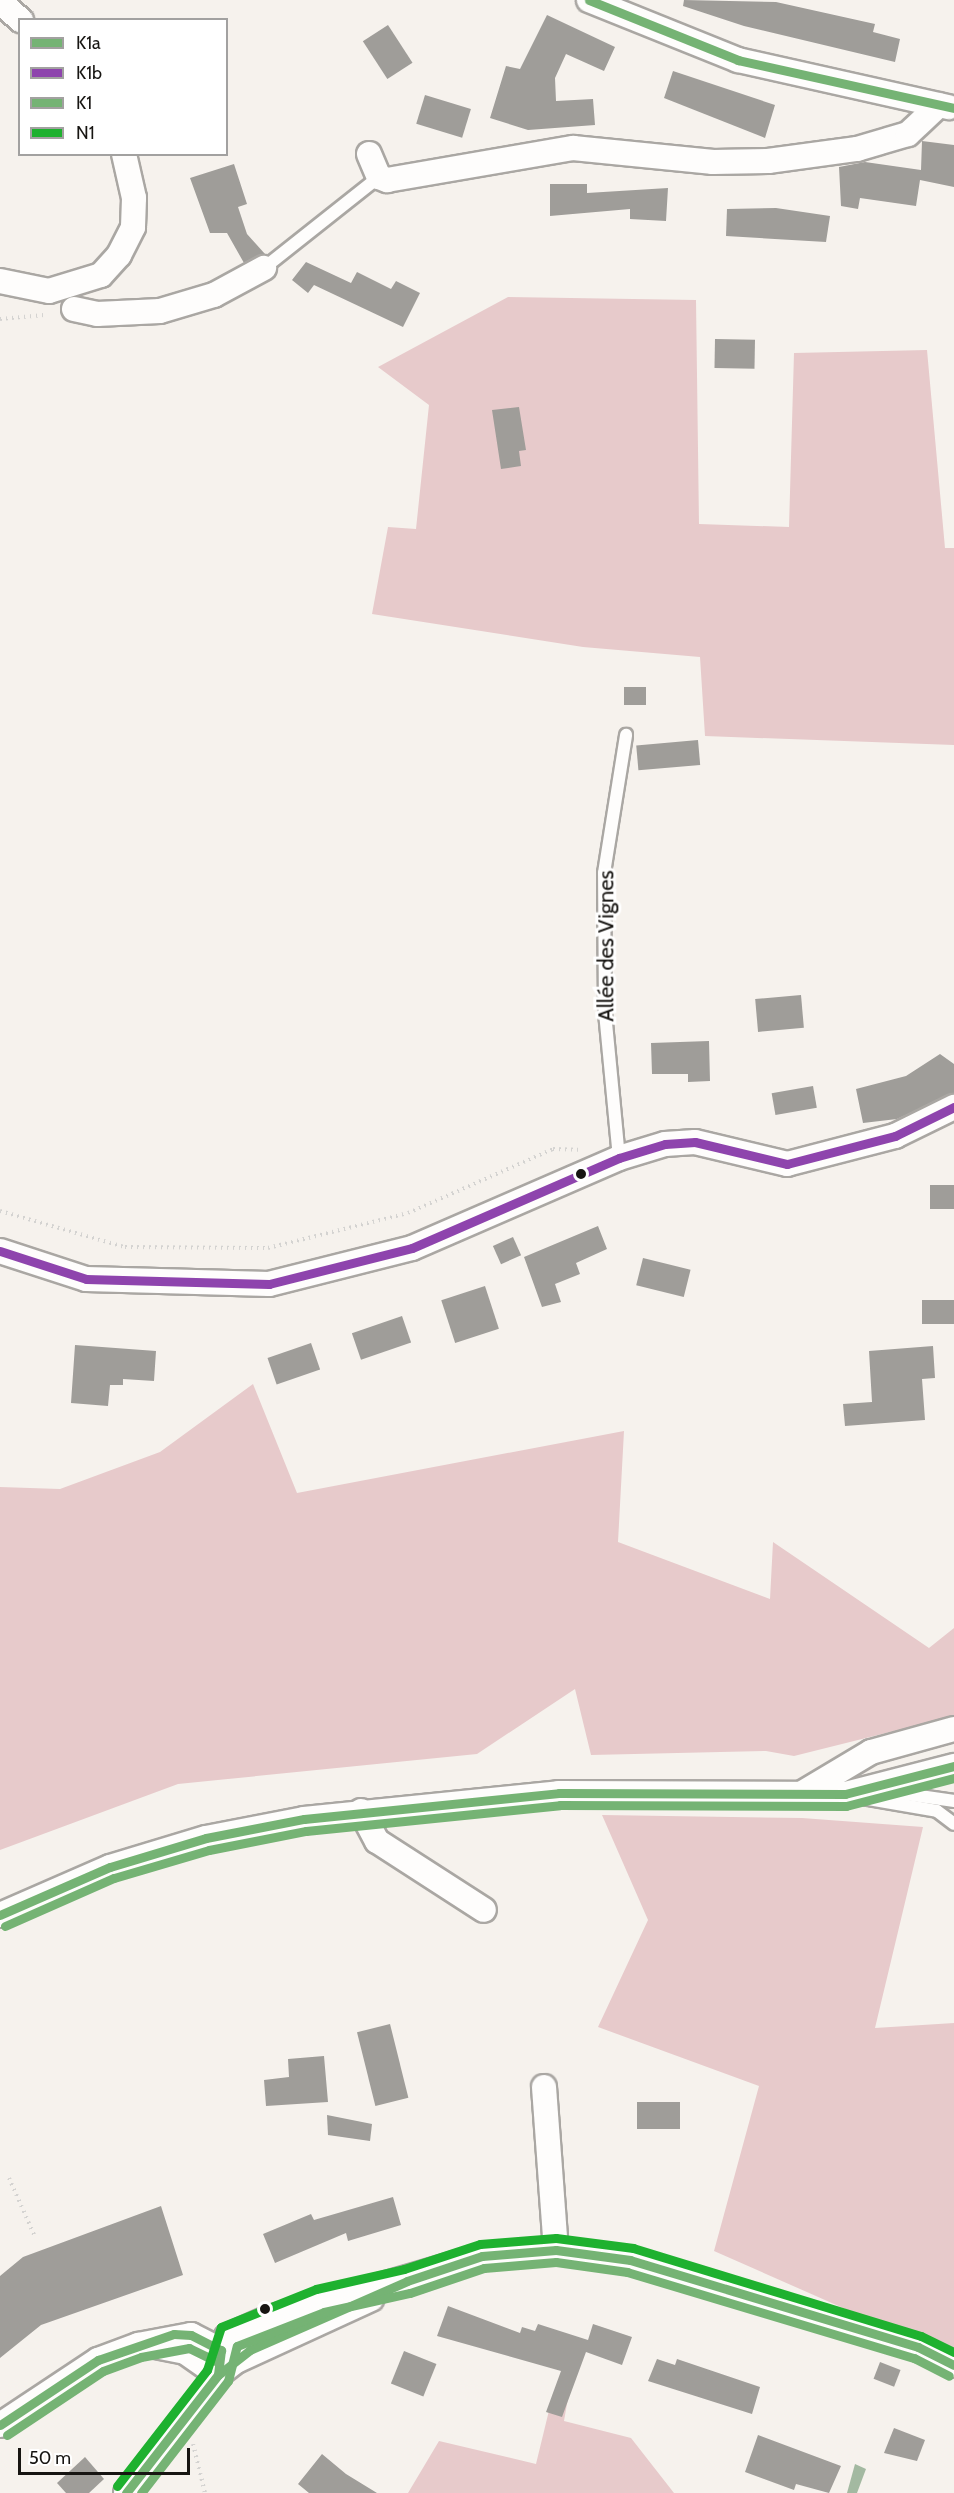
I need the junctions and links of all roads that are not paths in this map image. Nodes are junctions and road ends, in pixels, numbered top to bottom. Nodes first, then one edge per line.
1 (589, 0) edge
2 (0, 2) edge
3 (19, 18) edge
4 (946, 107) edge
5 (369, 154) dead end
6 (124, 156) edge
7 (379, 177) junction
8 (264, 268) joint
9 (0, 281) edge
10 (74, 309) dead end
11 (626, 735) dead end
12 (954, 1107) edge
13 (619, 1158) junction
14 (0, 1251) edge
15 (954, 1729) edge
16 (954, 1766) edge
17 (804, 1792) junction
18 (844, 1794) junction
19 (954, 1801) edge
20 (361, 1812) junction
21 (954, 1824) edge
22 (484, 1910) dead end
23 (0, 1915) edge
24 (544, 2087) dead end
25 (556, 2250) junction
26 (407, 2281) junction
27 (138, 2345) junction
28 (221, 2350) junction
29 (954, 2365) edge
30 (218, 2375) junction
31 (0, 2425) edge
32 (126, 2493) edge

1 - 4 street
2 - 3 street
4 - 7 street
5 - 7 street
6 - 9 street
7 - 8 lane
8 - 10 street
11 - 13 lane, Allée des Vignes
12 - 13 street
13 - 14 street
15 - 17 street
16 - 18 street
17 - 18 street
17 - 20 street
18 - 19 lane
18 - 21 lane
20 - 22 street
20 - 23 street
24 - 25 street
25 - 26 street
25 - 29 street
26 - 28 street
26 - 30 street
27 - 28 street
27 - 30 street
27 - 31 street
28 - 30 street
30 - 32 street

